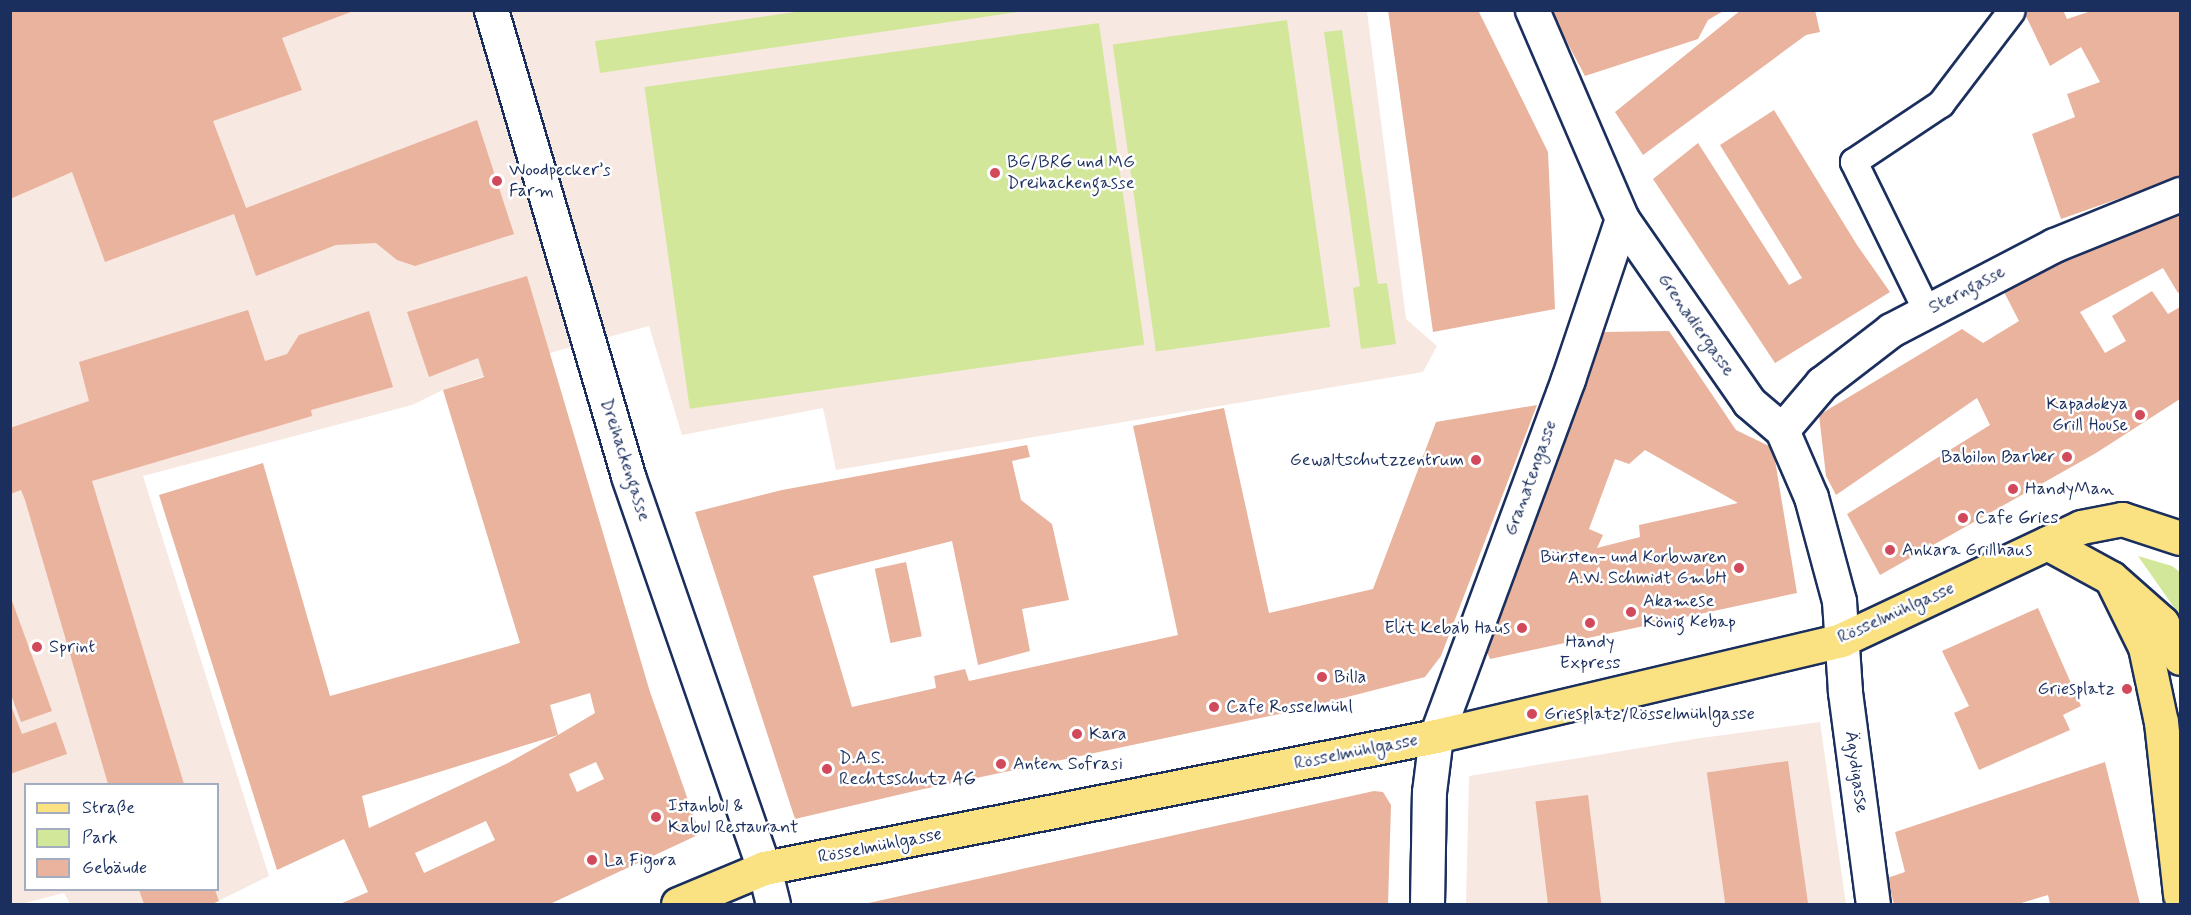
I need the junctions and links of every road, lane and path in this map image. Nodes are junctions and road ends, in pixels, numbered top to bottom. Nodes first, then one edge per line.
1 (490, 10) edge
2 (1532, 10) edge
3 (2011, 12) dead end
4 (2181, 194) edge
5 (1622, 219) junction
6 (1927, 311) junction
7 (1782, 430) junction
8 (2181, 538) edge
9 (2034, 549) junction
10 (2111, 578) junction
11 (1841, 640) junction
12 (2181, 658) edge
13 (1436, 736) junction
14 (2175, 804) edge
15 (764, 868) junction
16 (2181, 895) edge
17 (678, 904) edge
18 (773, 904) edge
19 (1427, 904) edge
20 (1873, 904) edge

1 - 15 street, Dreihackengasse
2 - 5 street, Grenadiergasse
3 - 6 lane
4 - 6 street, Sterngasse
5 - 7 street, Grenadiergasse
5 - 13 street, Granatengasse
6 - 7 street, Sterngasse
7 - 11 street, Grenadiergasse
8 - 9 main road
9 - 10 main road
9 - 11 main road, Rösselmühlgasse
10 - 12 main road
10 - 14 main road
11 - 13 main road, Rösselmühlgasse
11 - 20 street, Ägydigasse
13 - 15 main road, Rösselmühlgasse
13 - 19 street, Granatengasse
14 - 16 main road
15 - 17 main road, Rösselmühlgasse
15 - 18 street, Dreihackengasse

